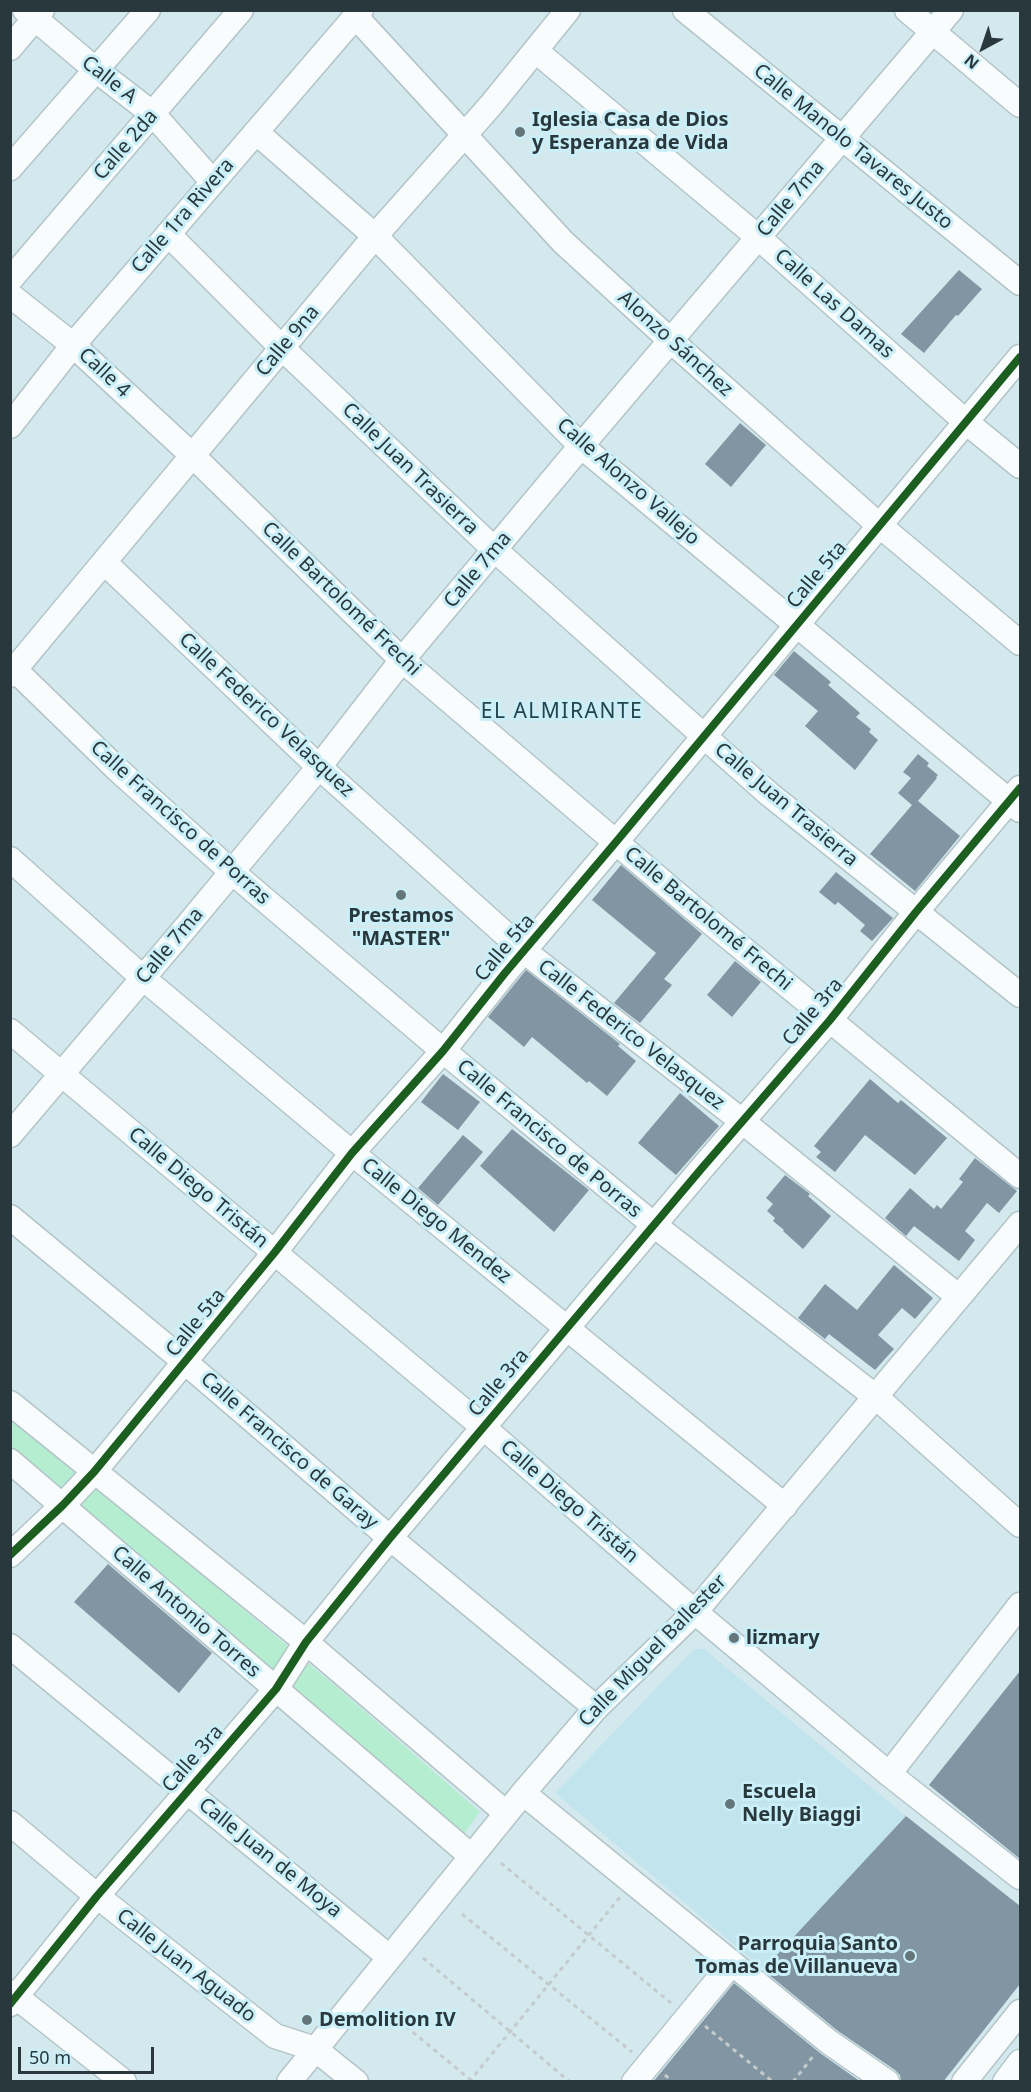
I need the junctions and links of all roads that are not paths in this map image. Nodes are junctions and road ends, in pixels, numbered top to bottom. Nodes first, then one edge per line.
1 (148, 10) edge
2 (242, 10) edge
3 (568, 10) edge
4 (685, 10) edge
5 (907, 10) edge
6 (951, 10) edge
7 (34, 13) edge
8 (358, 14) edge
9 (933, 32) junction
10 (10, 48) edge
11 (536, 51) junction
12 (96, 70) junction
13 (1020, 105) edge
14 (153, 114) junction
15 (256, 132) junction
16 (465, 135) junction
17 (843, 138) junction
18 (10, 168) edge
19 (212, 181) junction
20 (168, 234) junction
21 (375, 236) junction
22 (759, 238) junction
23 (10, 280) edge
24 (1020, 283) edge
25 (10, 295) edge
26 (670, 340) junction
27 (73, 345) junction
28 (282, 348) junction
29 (1020, 357) edge
30 (966, 422) junction
31 (10, 426) edge
32 (581, 446) junction
33 (193, 456) junction
34 (1020, 466) edge
35 (880, 526) junction
36 (495, 550) junction
37 (105, 562) junction
38 (797, 626) junction
39 (1020, 643) edge
40 (402, 660) junction
41 (12, 670) edge
42 (705, 736) junction
43 (319, 767) junction
44 (1017, 800) edge
45 (616, 843) junction
46 (10, 859) edge
47 (232, 872) junction
48 (916, 912) junction
49 (524, 951) junction
50 (143, 978) junction
51 (1020, 995) edge
52 (830, 1020) junction
53 (10, 1031) edge
54 (443, 1051) junction
55 (62, 1074) junction
56 (741, 1122) junction
57 (10, 1135) edge
58 (352, 1153) junction
59 (1020, 1176) edge
60 (10, 1217) edge
61 (1020, 1224) edge
62 (654, 1225) junction
63 (275, 1252) junction
64 (959, 1297) junction
65 (567, 1328) junction
66 (185, 1362) junction
67 (876, 1397) junction
68 (10, 1402) edge
69 (483, 1427) junction
70 (10, 1461) edge
71 (94, 1472) junction
72 (63, 1505) junction
73 (785, 1506) junction
74 (1020, 1525) edge
75 (390, 1538) junction
76 (10, 1555) edge
77 (1020, 1605) edge
78 (696, 1612) junction
79 (306, 1642) junction
80 (10, 1646) edge
81 (276, 1689) junction
82 (596, 1708) junction
83 (889, 1774) junction
84 (187, 1791) junction
85 (523, 1793) junction
86 (506, 1813) junction
87 (10, 1823) edge
88 (471, 1856) junction
89 (1020, 1877) edge
90 (97, 1896) junction
91 (389, 1957) junction
92 (732, 1963) junction
93 (13, 1998) edge
94 (1020, 2012) edge
95 (315, 2049) junction
96 (1020, 2062) edge
97 (124, 2082) edge
98 (289, 2082) edge
99 (356, 2082) edge
100 (634, 2082) edge
101 (887, 2082) edge
102 (964, 2082) edge
103 (1005, 2082) edge

1 - 12 street
2 - 14 street, Calle 2da
3 - 11 street, Calle 9na
4 - 17 street, Calle Manolo Tavares Justo
5 - 9 street
6 - 9 street, Calle 7ma
7 - 10 street
7 - 12 street, Calle A
8 - 15 street, Calle 1ra Rivera
8 - 16 street, Alonzo Sánchez
9 - 13 street
9 - 17 street, Calle 7ma
11 - 16 street, Calle 9na
11 - 22 street, Calle Las Damas
12 - 14 street, Calle A
12 - 18 street
14 - 19 street, Calle A
14 - 23 street, Calle 2da
15 - 19 street, Calle 1ra Rivera
15 - 21 street, Calle Alonzo Vallejo
16 - 21 street, Calle 9na
16 - 26 street, Alonzo Sánchez
17 - 22 street, Calle 7ma
17 - 24 street, Calle Manolo Tavares Justo
19 - 20 street, Calle 1ra Rivera
20 - 27 street, Calle 1ra Rivera
20 - 28 street, Calle Juan Trasierra
21 - 28 street, Calle 9na
21 - 32 street, Calle Alonzo Vallejo
22 - 26 street, Calle 7ma
22 - 30 street, Calle Las Damas
25 - 27 street, Calle 4
26 - 32 street, Calle 7ma
26 - 35 street, Alonzo Sánchez
27 - 31 street, Calle 1ra Rivera
27 - 33 street, Calle 4
28 - 33 street, Calle 9na
28 - 36 street, Calle Juan Trasierra
29 - 30 street, Calle 5ta
30 - 34 street, Calle Las Damas
30 - 35 street, Calle 5ta
32 - 36 street, Calle 7ma
32 - 38 street, Calle Alonzo Vallejo
33 - 37 street, Calle 9na
33 - 40 street, Calle Bartolomé Frechi
35 - 38 street, Calle 5ta
35 - 39 street, Alonzo Sánchez
36 - 40 street, Calle 7ma
36 - 42 street, Calle Juan Trasierra
37 - 41 street, Calle 9na
37 - 43 street, Calle Federico Velasquez
38 - 42 street, Calle 5ta
38 - 44 street, Calle Alonzo Vallejo
40 - 43 street, Calle 7ma
40 - 45 street, Calle Bartolomé Frechi
41 - 47 street, Calle Francisco de Porras
42 - 45 street, Calle 5ta
42 - 48 street, Calle Juan Trasierra
43 - 47 street, Calle 7ma
43 - 49 street, Calle Federico Velasquez
44 - 48 street, Calle 3ra
45 - 49 street, Calle 5ta
45 - 52 street, Calle Bartolomé Frechi
46 - 50 street, Calle Diego Mendez
47 - 50 street, Calle 7ma
47 - 54 street, Calle Francisco de Porras
48 - 51 street, Calle Juan Trasierra
48 - 52 street, Calle 3ra
49 - 54 street, Calle 5ta
49 - 56 street, Calle Federico Velasquez
50 - 55 street, Calle 7ma
50 - 58 street, Calle Diego Mendez
52 - 56 street, Calle 3ra
52 - 59 street, Calle Bartolomé Frechi
53 - 55 street, Calle Diego Tristán
54 - 58 street, Calle 5ta
54 - 62 street, Calle Francisco de Porras
55 - 57 street, Calle 7ma
55 - 63 street, Calle Diego Tristán
56 - 62 street, Calle 3ra
56 - 64 street, Calle Federico Velasquez
58 - 63 street, Calle 5ta
58 - 65 street, Calle Diego Mendez
60 - 66 street, Calle Francisco de Garay
61 - 64 street, Calle Miguel Ballester
62 - 65 street, Calle 3ra
62 - 67 street, Calle Francisco de Porras
63 - 66 street, Calle 5ta
63 - 69 street, Calle Diego Tristán
64 - 67 street, Calle Miguel Ballester
65 - 69 street, Calle 3ra
65 - 73 street, Calle Diego Mendez
66 - 71 street, Calle 5ta
66 - 75 street, Calle Francisco de Garay
67 - 73 street, Calle Miguel Ballester
67 - 74 street, Calle Francisco de Porras
68 - 71 street
69 - 75 street, Calle 3ra
69 - 78 street, Calle Diego Tristán
70 - 72 street, Calle Antonio Torres
71 - 72 street, Calle 5ta
71 - 79 street
72 - 76 street, Calle 5ta
72 - 81 street, Calle Antonio Torres
73 - 78 street, Calle Miguel Ballester
75 - 79 street, Calle 3ra
75 - 82 street, Calle Francisco de Garay
77 - 83 street
78 - 82 street, Calle Miguel Ballester
78 - 83 street, Calle Diego Tristán
79 - 81 street, Calle 3ra
79 - 86 street
80 - 84 street, Calle Juan de Moya
81 - 84 street, Calle 3ra
81 - 88 street, Calle Antonio Torres
82 - 85 street, Calle Miguel Ballester
83 - 89 street, Calle Diego Tristán
84 - 90 street, Calle 3ra
84 - 91 street, Calle Juan de Moya
85 - 86 street, Calle Miguel Ballester
85 - 92 street
86 - 88 street, Calle Miguel Ballester
87 - 90 street, Calle Juan Aguado
88 - 91 street, Calle Miguel Ballester
90 - 93 street, Calle 3ra
90 - 95 street, Calle Juan Aguado
91 - 95 street, Calle Miguel Ballester
92 - 100 street
92 - 101 street
93 - 97 street
94 - 102 street
95 - 98 street, Calle Miguel Ballester
95 - 99 street
96 - 103 street

